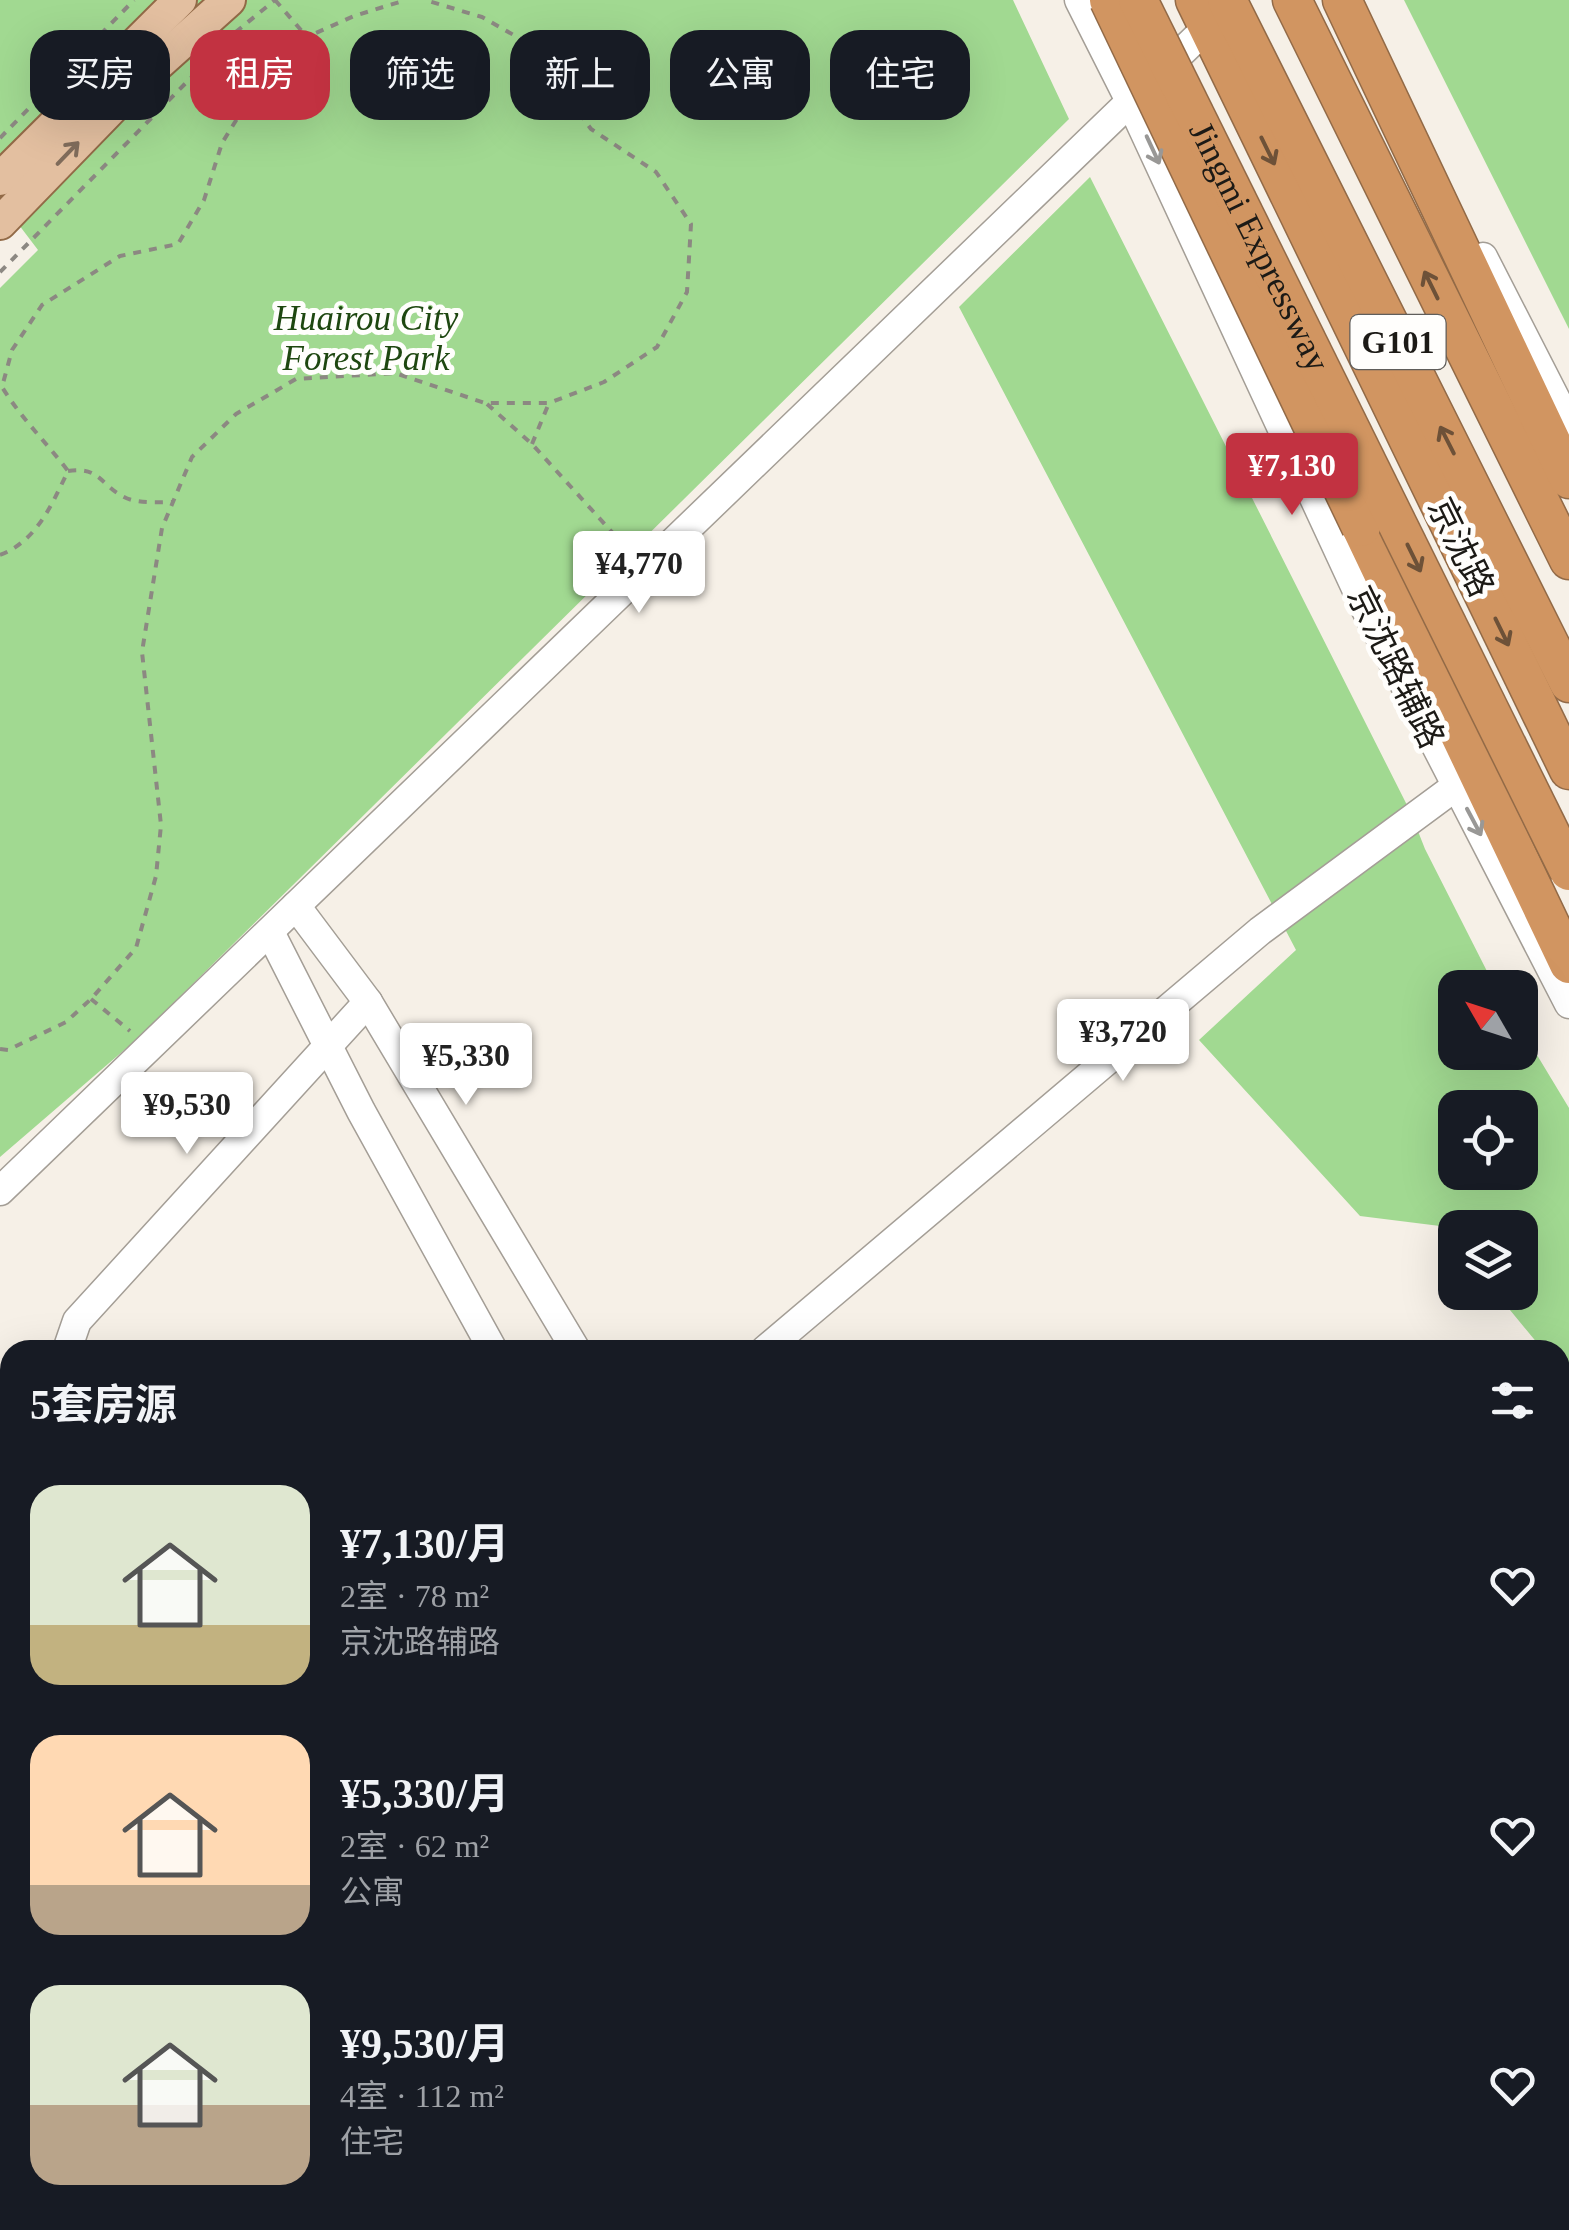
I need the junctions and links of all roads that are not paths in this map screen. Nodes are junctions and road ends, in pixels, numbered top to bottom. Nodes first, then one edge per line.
1 (180, 0) edge
2 (1078, 0) edge
3 (1108, 0) edge
4 (1138, 0) edge
5 (1292, 0) edge
6 (1342, 0) edge
7 (1358, 0) edge
8 (1219, 6) edge
9 (233, 16) edge
10 (1131, 103) junction
11 (0, 180) edge
12 (0, 223) edge
13 (1569, 424) edge
14 (1569, 479) edge
15 (1569, 560) edge
16 (1569, 684) edge
17 (1569, 770) edge
18 (1455, 787) junction
19 (1569, 871) edge
20 (296, 906) junction
21 (270, 932) junction
22 (1569, 964) edge
23 (368, 1002) junction
24 (1569, 1004) edge
25 (327, 1044) junction
26 (0, 1191) edge
27 (70, 1340) edge
28 (488, 1340) edge
29 (570, 1340) edge
30 (777, 1340) edge

1 - 11 main road
2 - 10 street, 京沈路辅路
3 - 22 highway, bridge
4 -> 19 highway, Jingmi Expressway, bridge
15 -> 5 highway
6 - 14 highway
7 - 13 street
8 - 10 street
16 -> 8 highway, 京沈路 / G101
8 -> 17 highway, 京沈路 / G101
12 -> 9 main road
10 -> 18 street, 京沈路辅路
10 - 20 street
18 -> 24 street, 京沈路辅路
18 - 30 street
20 - 21 street
20 - 23 street
21 - 25 street
21 - 26 street
23 - 25 street
23 - 29 street
25 - 27 street
25 - 28 street

